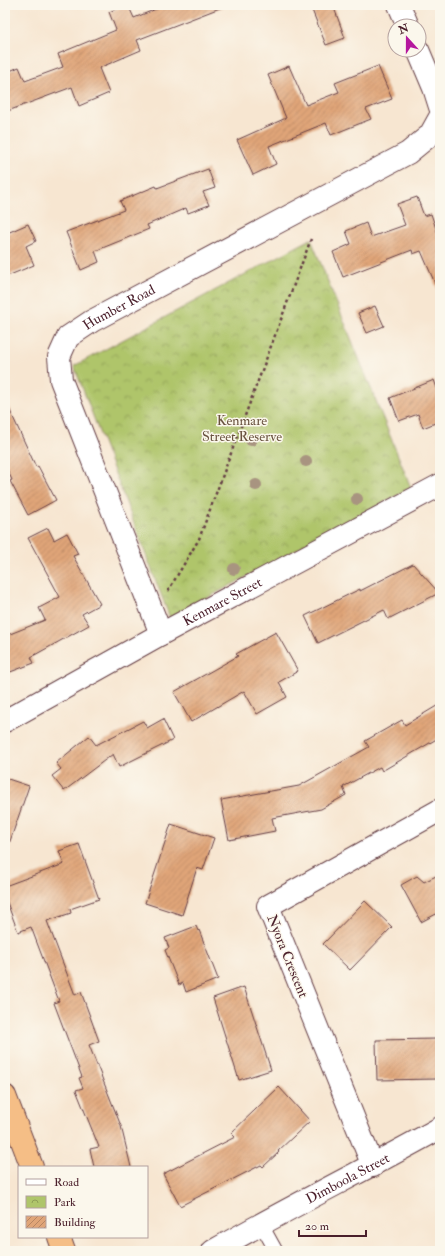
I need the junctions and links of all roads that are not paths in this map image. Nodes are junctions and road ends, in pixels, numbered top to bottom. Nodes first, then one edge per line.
1 (399, 5) edge
2 (405, 18) edge
3 (421, 58) edge
4 (440, 107) edge
5 (440, 117) edge
6 (440, 485) edge
7 (161, 634) junction
8 (5, 721) edge
9 (440, 810) edge
10 (5, 1096) edge
11 (440, 1128) edge
12 (32, 1166) edge
13 (373, 1166) junction
14 (261, 1224) junction
15 (58, 1238) edge
16 (64, 1251) edge
17 (212, 1251) edge
18 (276, 1251) edge

1 - 2 street
3 - 4 street
5 - 7 street, Humber Road
6 - 7 street, Kenmare Street
7 - 8 street, Kenmare Street
9 - 13 street, Nyora Crescent
10 - 12 highway
11 - 13 street, Dimboola Street
13 - 14 street, Dimboola Street
14 - 17 street, Dimboola Street
14 - 18 lane
15 - 16 highway

